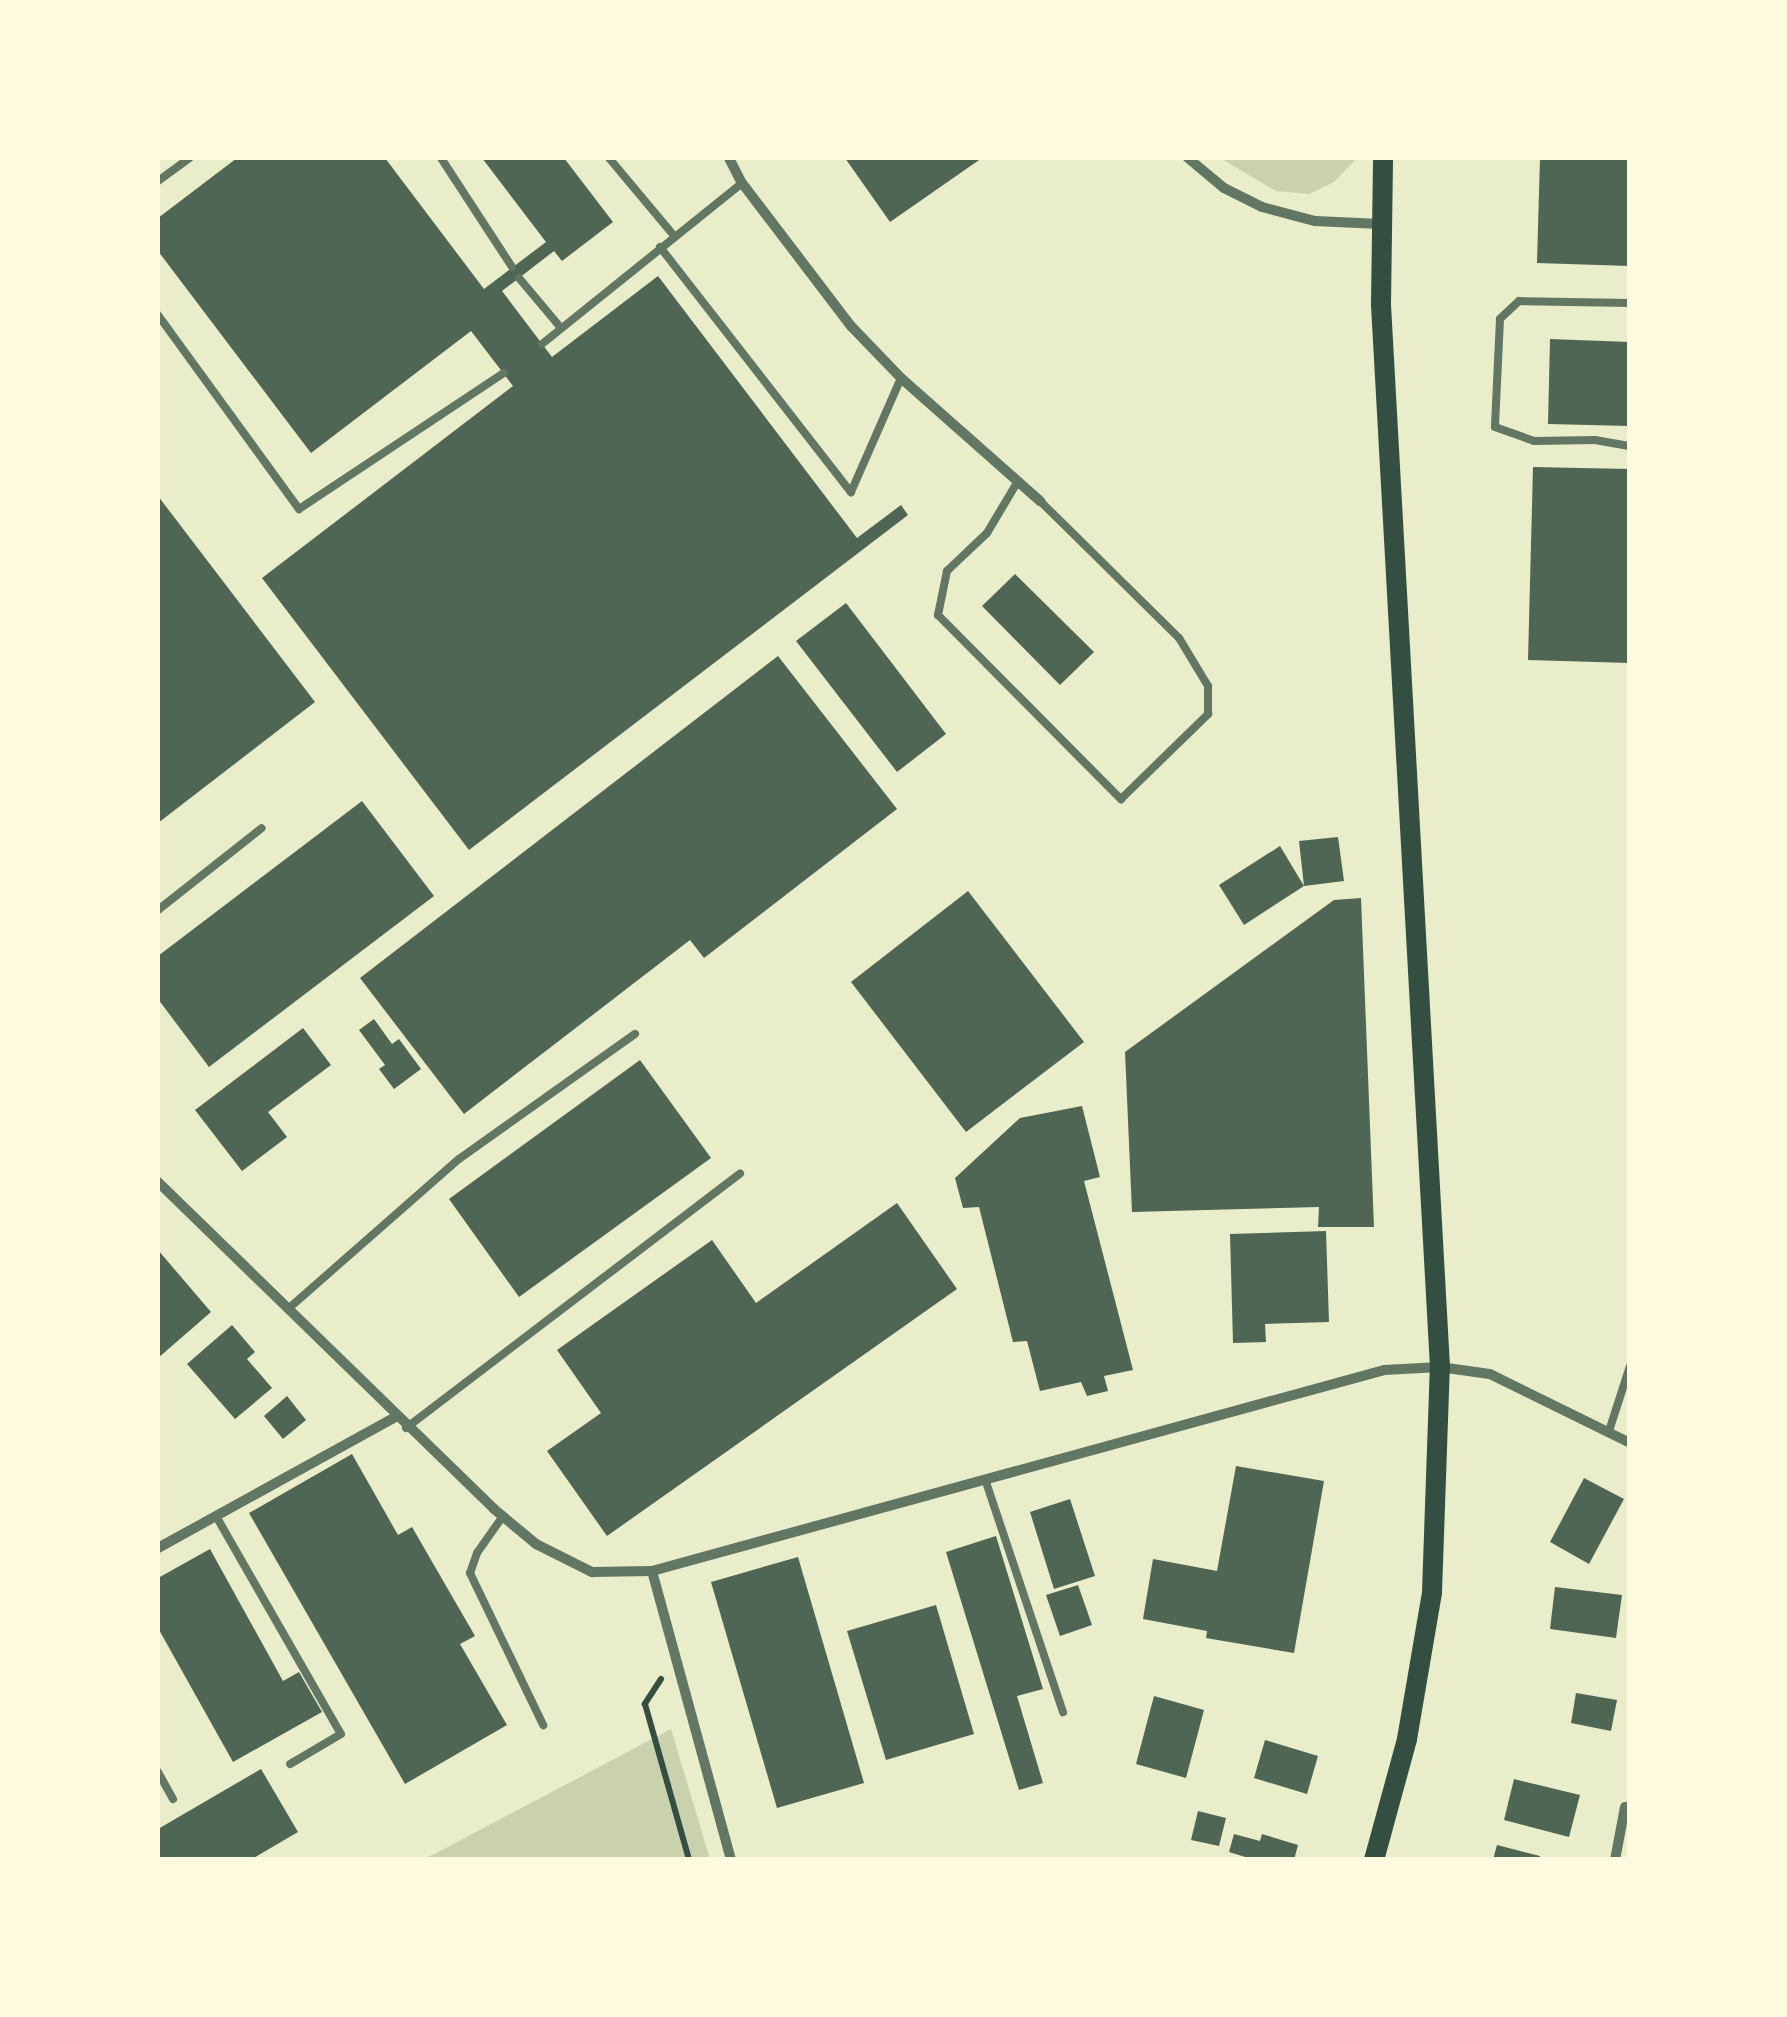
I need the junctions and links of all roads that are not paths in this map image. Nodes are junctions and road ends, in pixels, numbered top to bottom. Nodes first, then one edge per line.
1 (190, 158) edge
2 (441, 158) edge
3 (609, 158) edge
4 (729, 158) edge
5 (1188, 158) edge
6 (1383, 158) edge
7 (158, 181) edge
8 (742, 183) junction
9 (1380, 224) junction
10 (675, 236) junction
11 (660, 247) junction
12 (512, 267) dead end
13 (520, 278) dead end
14 (1630, 303) edge
15 (158, 314) edge
16 (562, 328) junction
17 (542, 344) dead end
18 (504, 374) dead end
19 (901, 378) junction
20 (1630, 446) edge
21 (1018, 481) junction
22 (1040, 502) joint
23 (262, 828) dead end
24 (158, 910) edge
25 (635, 1034) dead end
26 (740, 1174) dead end
27 (158, 1182) edge
28 (288, 1308) junction
29 (1630, 1366) edge
30 (1440, 1367) junction
31 (395, 1417) junction
32 (406, 1428) junction
33 (1609, 1431) junction
34 (1630, 1443) edge
35 (985, 1479) junction
36 (216, 1516) junction
37 (503, 1516) junction
38 (158, 1548) edge
39 (652, 1571) junction
40 (1063, 1712) dead end
41 (543, 1725) dead end
42 (290, 1764) dead end
43 (158, 1772) edge
44 (174, 1799) dead end
45 (1625, 1807) dead end
46 (730, 1860) edge
47 (1374, 1860) edge
48 (1615, 1860) edge

1 - 7 lane
2 - 12 lane
3 - 10 lane
4 - 8 street
5 - 9 street
6 - 9 main road
8 - 10 lane
8 - 19 street
9 - 30 main road
10 - 11 lane
11 - 16 lane
11 - 19 lane
13 - 16 lane
14 - 20 lane
15 - 18 lane
16 - 17 lane
19 - 21 street
21 - 22 street
21 - 22 lane
23 - 24 lane
25 - 28 lane
26 - 32 lane
27 - 28 street
28 - 31 street
29 - 33 lane
30 - 33 street
30 - 35 street
30 - 47 main road
31 - 32 street
31 - 36 street
32 - 37 street
33 - 34 street
35 - 39 street
35 - 40 lane
36 - 38 street
36 - 42 lane
37 - 39 street
37 - 41 lane
39 - 46 street
43 - 44 lane
45 - 48 street

